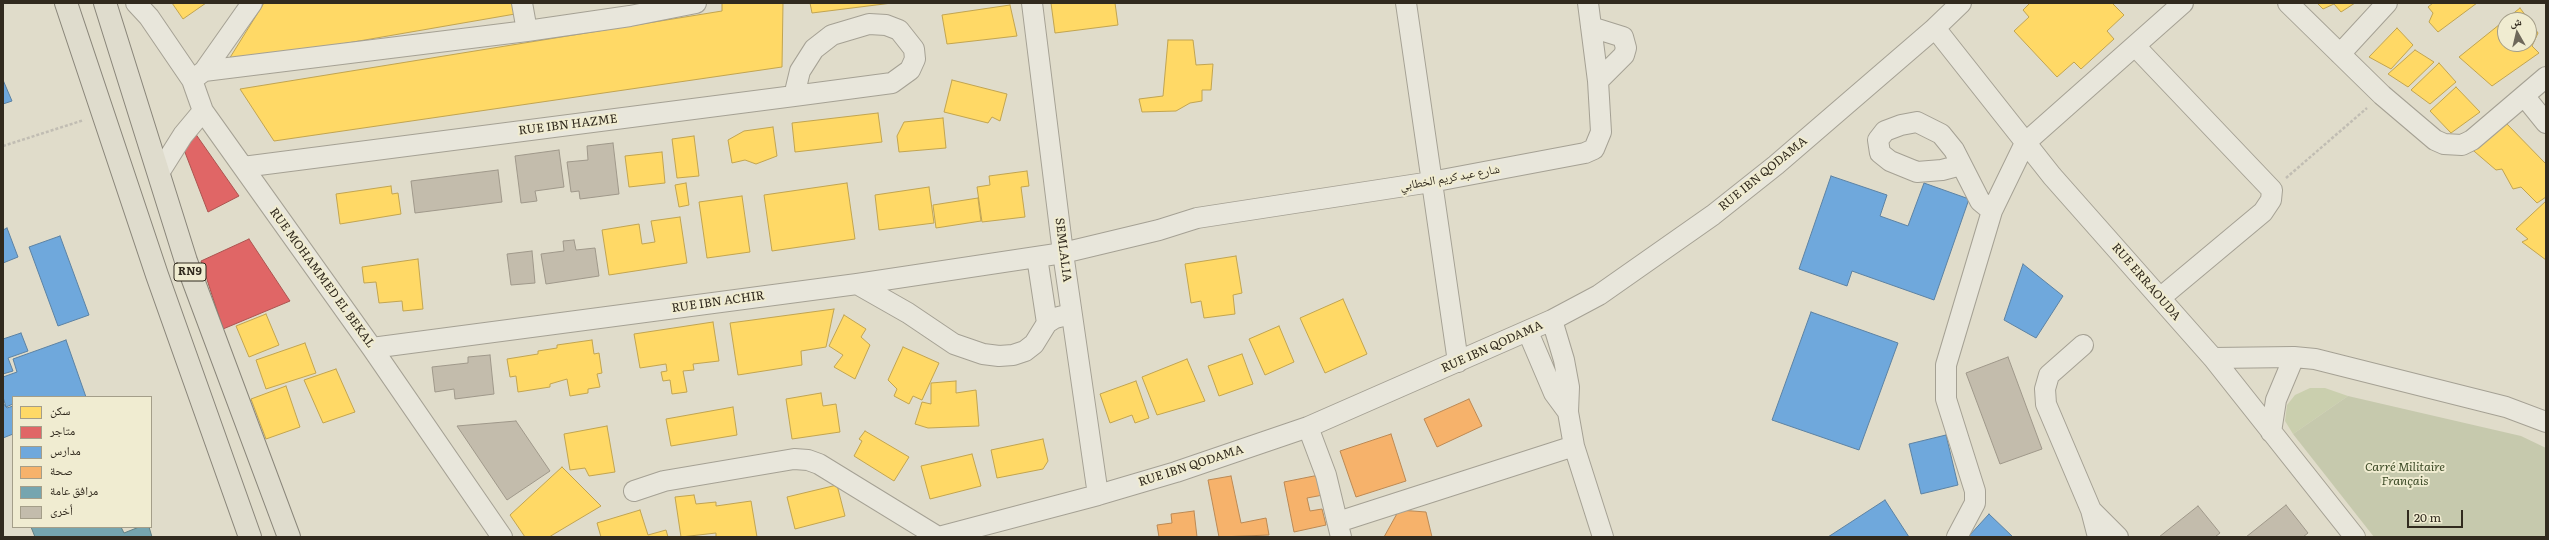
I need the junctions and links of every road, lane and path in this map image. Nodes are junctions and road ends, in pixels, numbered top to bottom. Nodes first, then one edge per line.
1 (66, 3) edge
2 (105, 3) edge
3 (252, 3) edge
4 (522, 3) edge
5 (696, 3) edge
6 (1032, 3) edge
7 (1406, 3) edge
8 (1588, 3) edge
9 (1961, 3) edge
10 (2183, 3) edge
11 (2288, 3) edge
12 (2387, 3) edge
13 (629, 9) edge
14 (143, 10) edge
15 (1591, 27) junction
16 (1935, 28) junction
17 (527, 31) junction
18 (2135, 46) junction
19 (2340, 54) junction
20 (198, 76) junction
21 (2546, 77) edge
22 (1598, 81) junction
23 (2382, 95) junction
24 (794, 96) junction
25 (2525, 98) junction
26 (203, 111) junction
27 (103, 114) junction
28 (2546, 122) edge
29 (2025, 144) junction
30 (3, 146) edge
31 (1961, 165) dead end
32 (243, 167) junction
33 (159, 173) junction
34 (1432, 182) junction
35 (2272, 190) junction
36 (1992, 211) junction
37 (1063, 253) junction
38 (1037, 257) junction
39 (857, 284) junction
40 (2160, 298) junction
41 (1071, 314) junction
42 (1552, 320) junction
43 (1047, 323) junction
44 (1528, 332) junction
45 (2083, 345) dead end
46 (372, 348) junction
47 (2294, 357) junction
48 (2213, 358) junction
49 (1458, 362) junction
50 (1568, 412) junction
51 (2546, 422) edge
52 (1308, 426) junction
53 (2271, 432) junction
54 (1574, 446) junction
55 (634, 491) dead end
56 (1098, 496) junction
57 (2091, 510) junction
58 (1340, 529) edge
59 (250, 537) edge
60 (289, 537) edge
61 (502, 537) edge
62 (939, 537) edge
63 (1603, 537) edge
64 (1957, 537) edge
65 (2098, 537) edge
66 (2118, 537) edge
67 (2355, 537) edge

1 - 27 main road, RN9
2 - 33 main road, RN9
3 - 20 street
4 - 17 street
5 - 13 street
6 - 37 street, SEMLALIA
7 - 34 street
8 - 15 street, شارع عبد كريم الخطابي
9 - 16 street, RUE IBN QODAMA
10 - 18 street
11 - 19 street
12 - 19 street
13 - 17 street
14 - 20 street, RUE MOHAMMED EL BEKAL
15 - 22 street, شارع عبد كريم الخطابي
15 - 22 street
16 - 29 street, RUE ERRAOUDA
16 - 42 street, RUE IBN QODAMA
17 - 20 street
18 - 29 street
18 - 35 street
19 - 23 street
20 - 26 street, RUE MOHAMMED EL BEKAL
21 - 25 street
22 - 34 street, شارع عبد كريم الخطابي
23 - 25 street
23 - 35 path
24 - 24 street, RUE IBN HAZME
24 - 32 street, RUE IBN HAZME
25 - 28 street
26 - 32 street, RUE MOHAMMED EL BEKAL
26 - 33 street
27 - 30 path
27 - 59 main road, RN9
29 - 36 street
29 - 40 street, RUE ERRAOUDA
31 - 36 street
32 - 46 street, RUE MOHAMMED EL BEKAL
33 - 60 main road, RN9
34 - 37 street, شارع عبد كريم الخطابي
34 - 49 street
35 - 40 street
36 - 64 street
37 - 38 street, RUE IBN ACHIR
37 - 41 street, SEMLALIA
38 - 39 street, RUE IBN ACHIR
38 - 43 street
39 - 43 street
39 - 46 street, RUE IBN ACHIR
40 - 48 street, RUE ERRAOUDA
41 - 43 street
41 - 56 street, SEMLALIA
42 - 44 street, RUE IBN QODAMA
42 - 50 street
44 - 49 street, RUE IBN QODAMA
44 - 50 street
45 - 57 street
46 - 61 street, RUE MOHAMMED EL BEKAL
47 - 48 street
47 - 51 street
47 - 53 street
48 - 53 street, RUE ERRAOUDA
49 - 52 street, RUE IBN QODAMA
50 - 54 street
52 - 56 street, RUE IBN QODAMA
52 - 58 street
53 - 67 street, RUE ERRAOUDA
54 - 58 street
54 - 63 street
55 - 62 street
56 - 62 street, RUE IBN QODAMA
57 - 65 street
57 - 66 street

